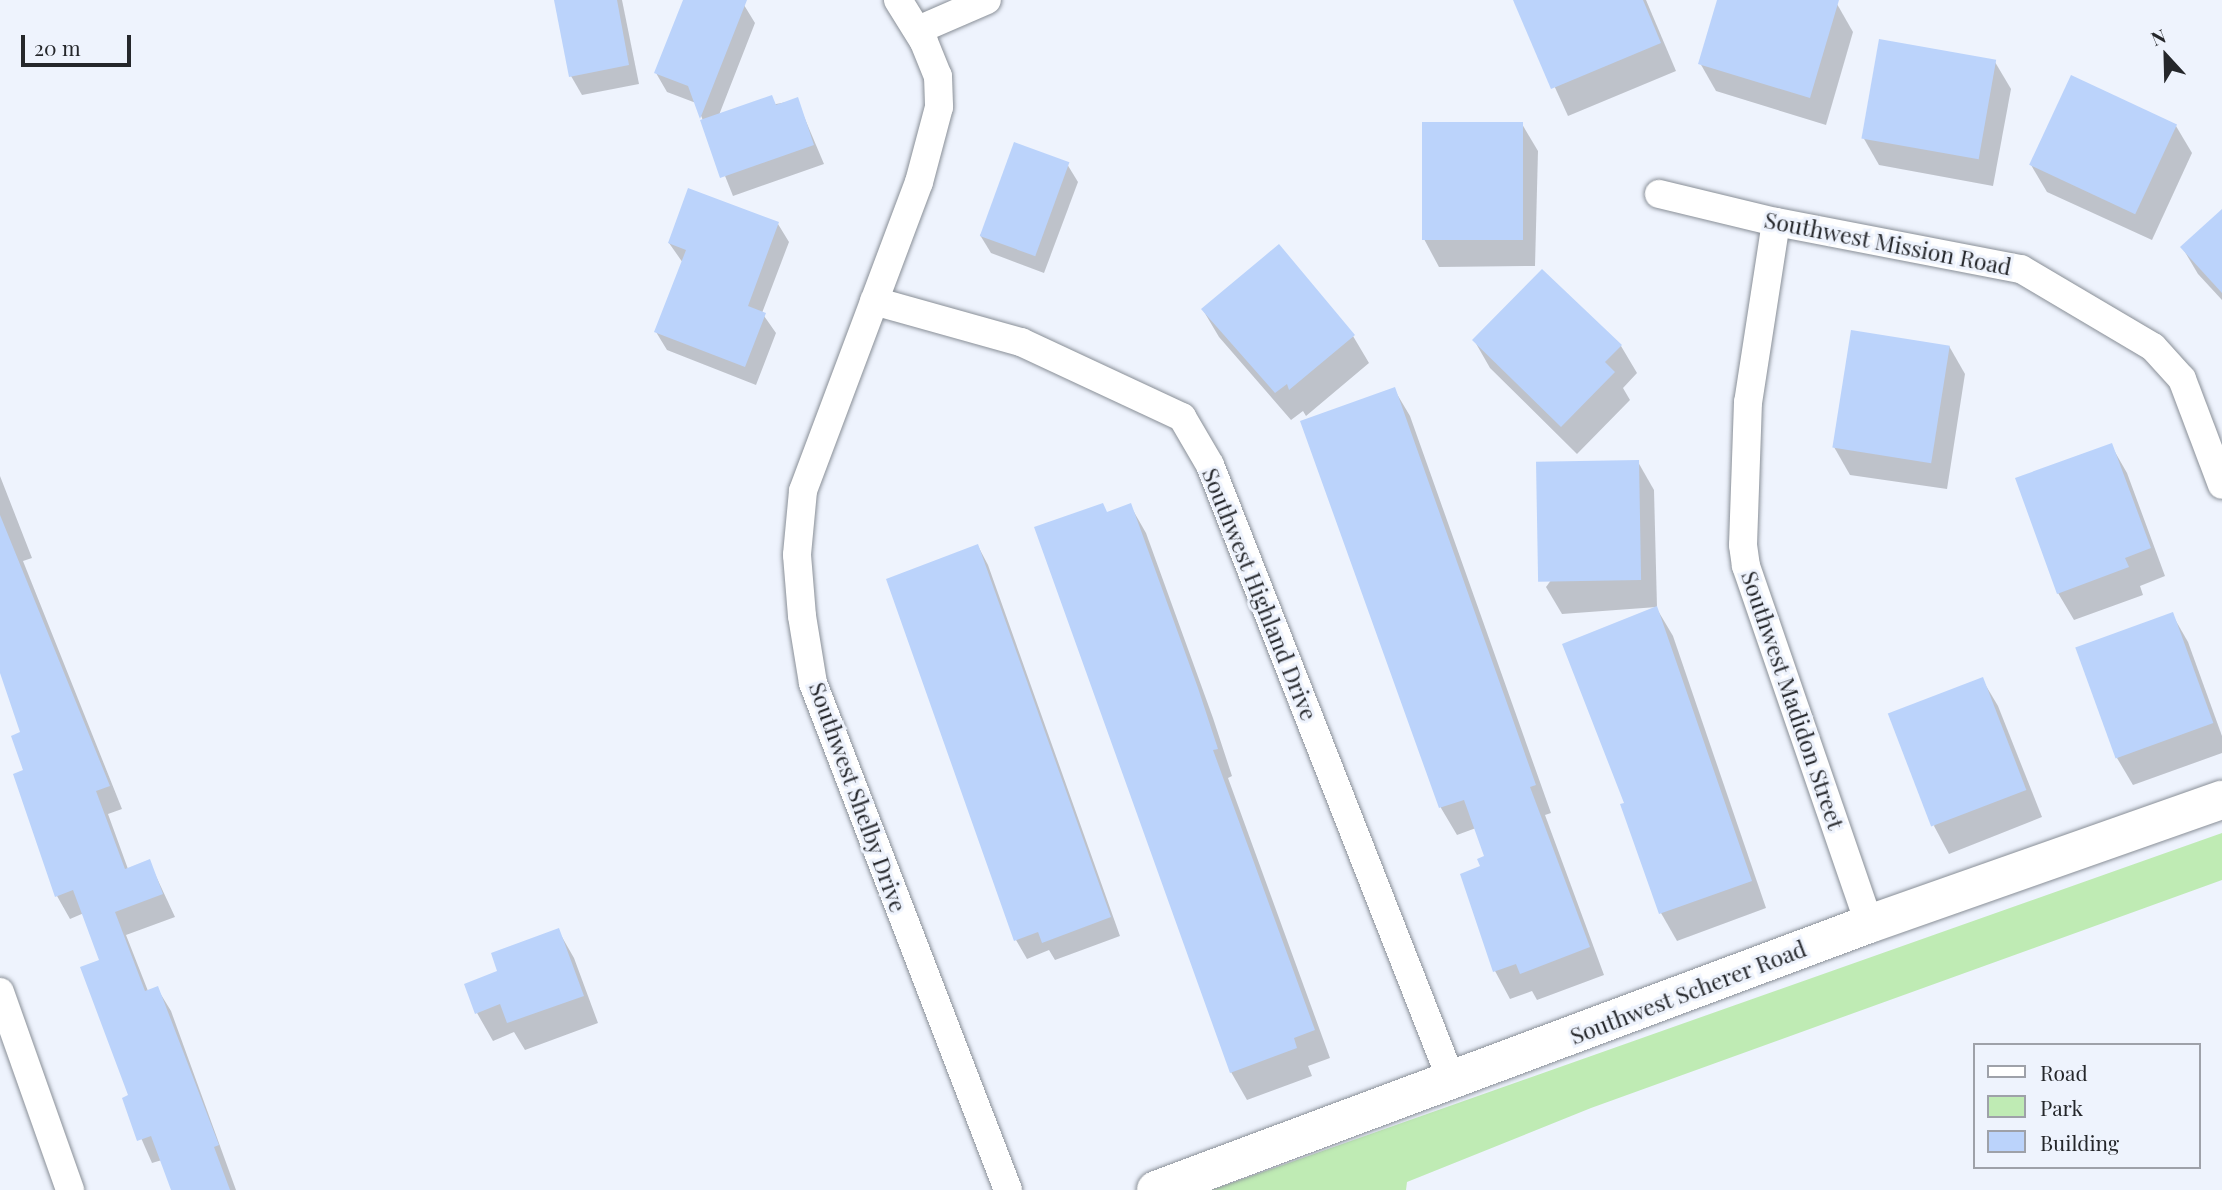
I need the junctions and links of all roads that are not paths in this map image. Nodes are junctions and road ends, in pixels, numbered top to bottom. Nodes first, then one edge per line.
1 (898, 0) edge
2 (987, 0) edge
3 (918, 30) junction
4 (1659, 194) dead end
5 (1776, 222) junction
6 (874, 301) junction
7 (2222, 485) edge
8 (2222, 800) edge
9 (1869, 924) junction
10 (0, 992) edge
11 (1452, 1082) junction
12 (69, 1190) edge
13 (1007, 1190) edge
14 (1156, 1190) edge

1 - 3 street, Southwest Shelby Drive
2 - 3 street
3 - 6 street, Southwest Shelby Drive
4 - 5 street, Southwest Mission Road
5 - 7 street, Southwest Mission Road
5 - 9 street, Southwest Madidon Street
6 - 11 street, Southwest Highland Drive
6 - 13 street, Southwest Shelby Drive
8 - 9 main road, Southwest Scherer Road
9 - 11 main road, Southwest Scherer Road
10 - 12 street
11 - 14 main road, Southwest Scherer Road

